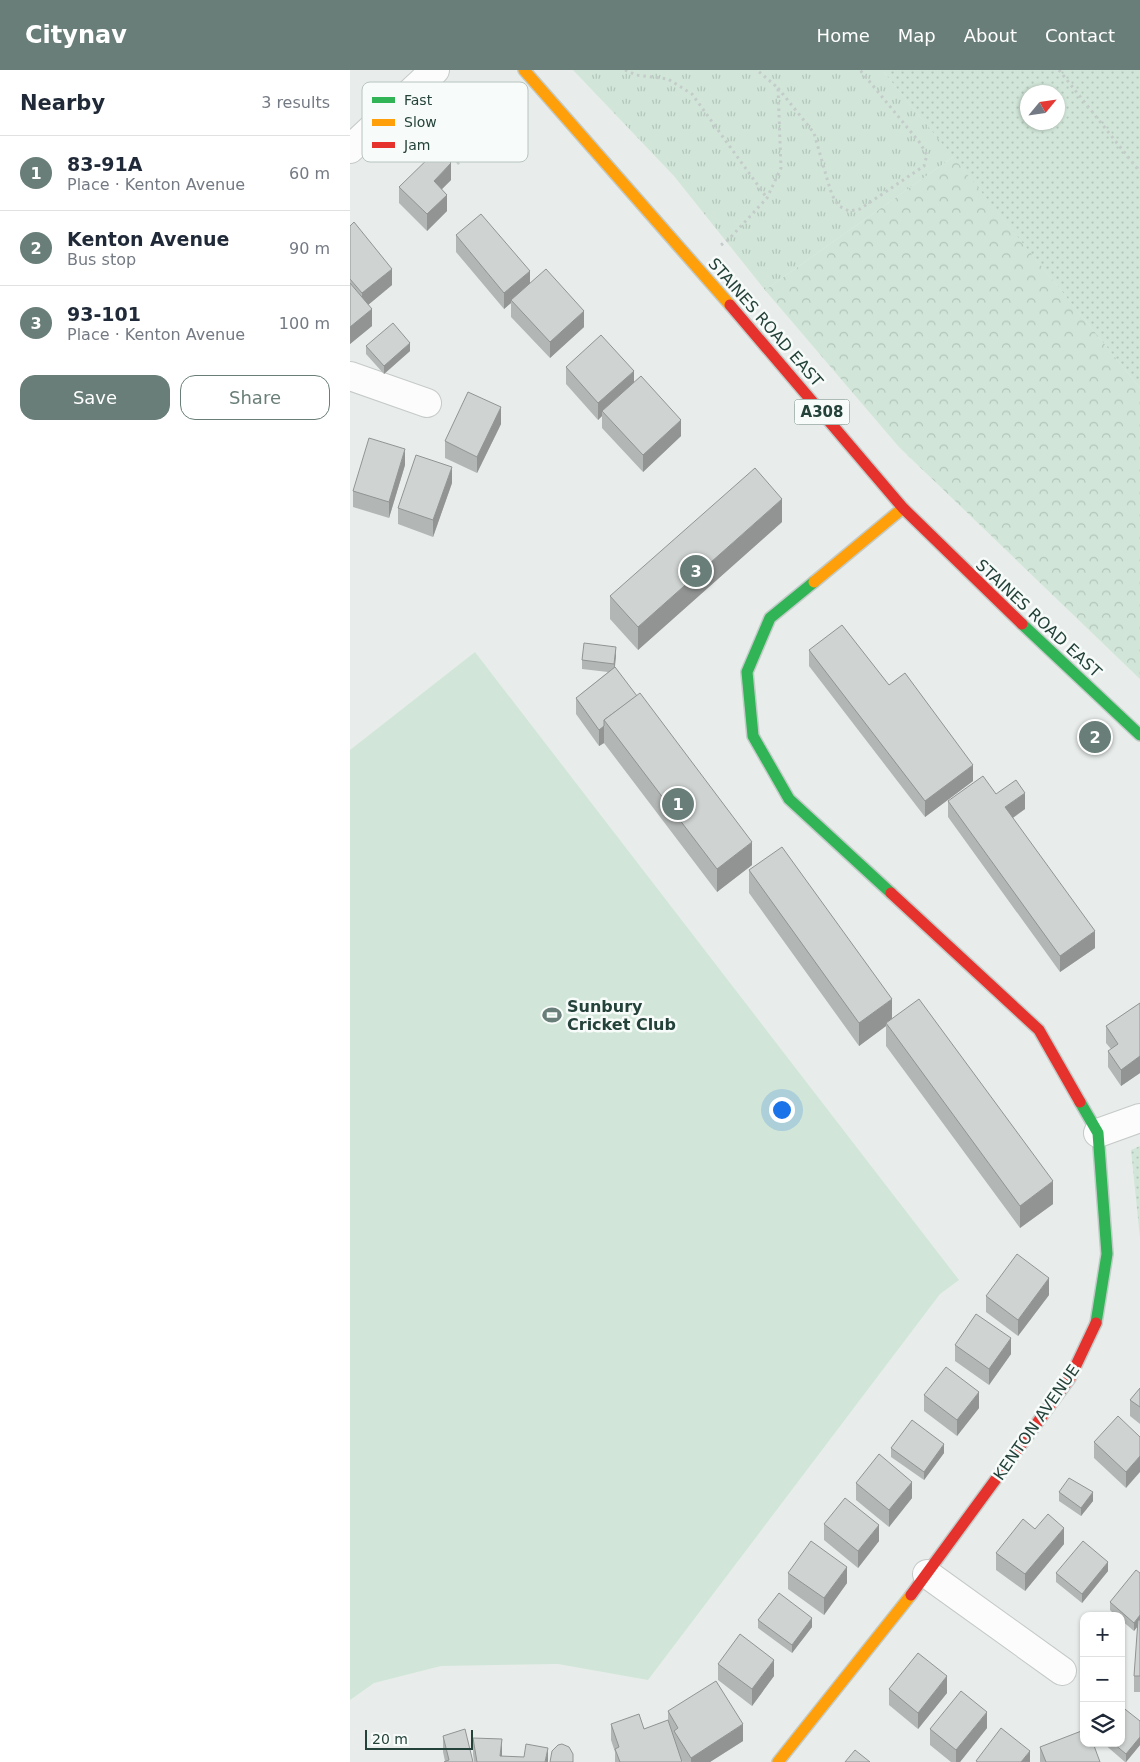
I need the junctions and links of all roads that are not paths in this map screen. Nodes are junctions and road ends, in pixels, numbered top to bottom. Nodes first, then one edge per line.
1 (524, 70) edge
2 (433, 73) edge
3 (423, 82) edge
4 (362, 138) edge
5 (350, 149) edge
6 (350, 376) edge
7 (427, 403) dead end
8 (904, 508) junction
9 (1140, 735) edge
10 (1140, 1118) edge
11 (1098, 1133) junction
12 (927, 1574) junction
13 (1062, 1671) dead end
14 (778, 1762) edge

1 - 8 main road, STAINES ROAD EAST / A308
2 - 3 street
4 - 5 street
6 - 7 street
8 - 9 main road, STAINES ROAD EAST / A308
8 - 11 main road, KENTON AVENUE
10 - 11 street
11 - 12 main road, KENTON AVENUE
12 - 13 street
12 - 14 main road, KENTON AVENUE

